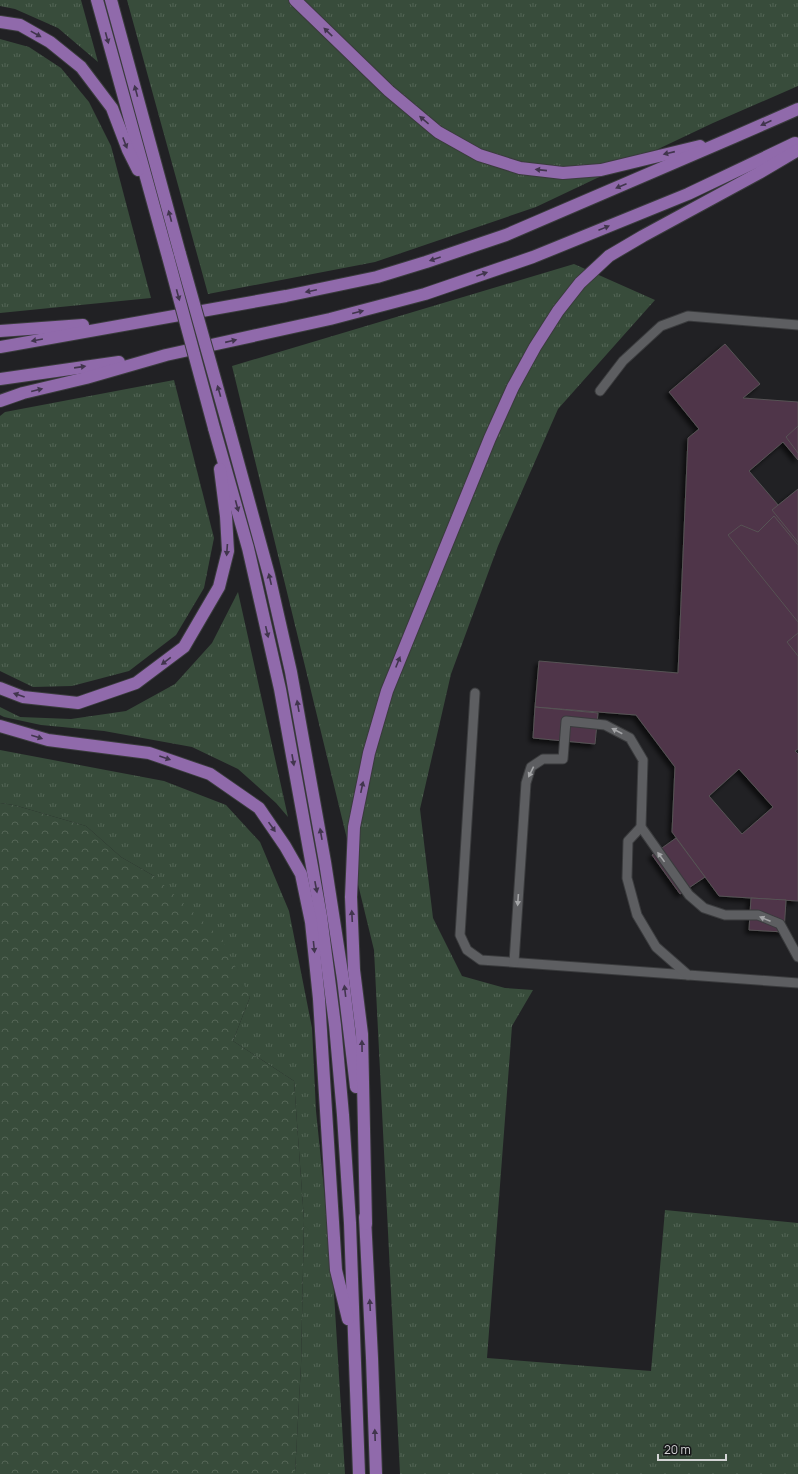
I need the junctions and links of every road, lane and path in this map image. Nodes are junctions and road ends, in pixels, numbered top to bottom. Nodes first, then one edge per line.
1 (97, 0) edge
2 (111, 0) edge
3 (295, 0) edge
4 (0, 22) edge
5 (798, 109) edge
6 (734, 137) junction
7 (798, 142) edge
8 (798, 150) edge
9 (150, 193) junction
10 (144, 320) junction
11 (798, 325) edge
12 (0, 330) edge
13 (0, 347) edge
14 (166, 355) junction
15 (0, 378) edge
16 (600, 391) dead end
17 (0, 401) edge
18 (214, 428) junction
19 (0, 688) edge
20 (475, 693) dead end
21 (0, 726) edge
22 (641, 828) junction
23 (798, 957) edge
24 (514, 962) junction
25 (688, 975) junction
26 (798, 983) edge
27 (366, 1224) junction
28 (354, 1345) junction
29 (359, 1474) edge
30 (376, 1474) edge

1 -> 9 main road
27 -> 2 main road, bridge
6 -> 3 main road
4 -> 9 main road
5 -> 6 main road
6 -> 10 main road
14 -> 7 main road
27 -> 8 main road
9 -> 18 main road, bridge
10 - 12 main road
10 -> 13 main road
11 - 16 lane
15 -> 14 main road
17 -> 14 main road
18 -> 19 main road
18 -> 28 main road
20 - 24 lane
21 -> 28 main road
23 -> 22 lane
22 -> 24 lane
22 - 25 lane
24 - 25 lane
25 - 26 lane
30 -> 27 main road
28 - 29 main road

